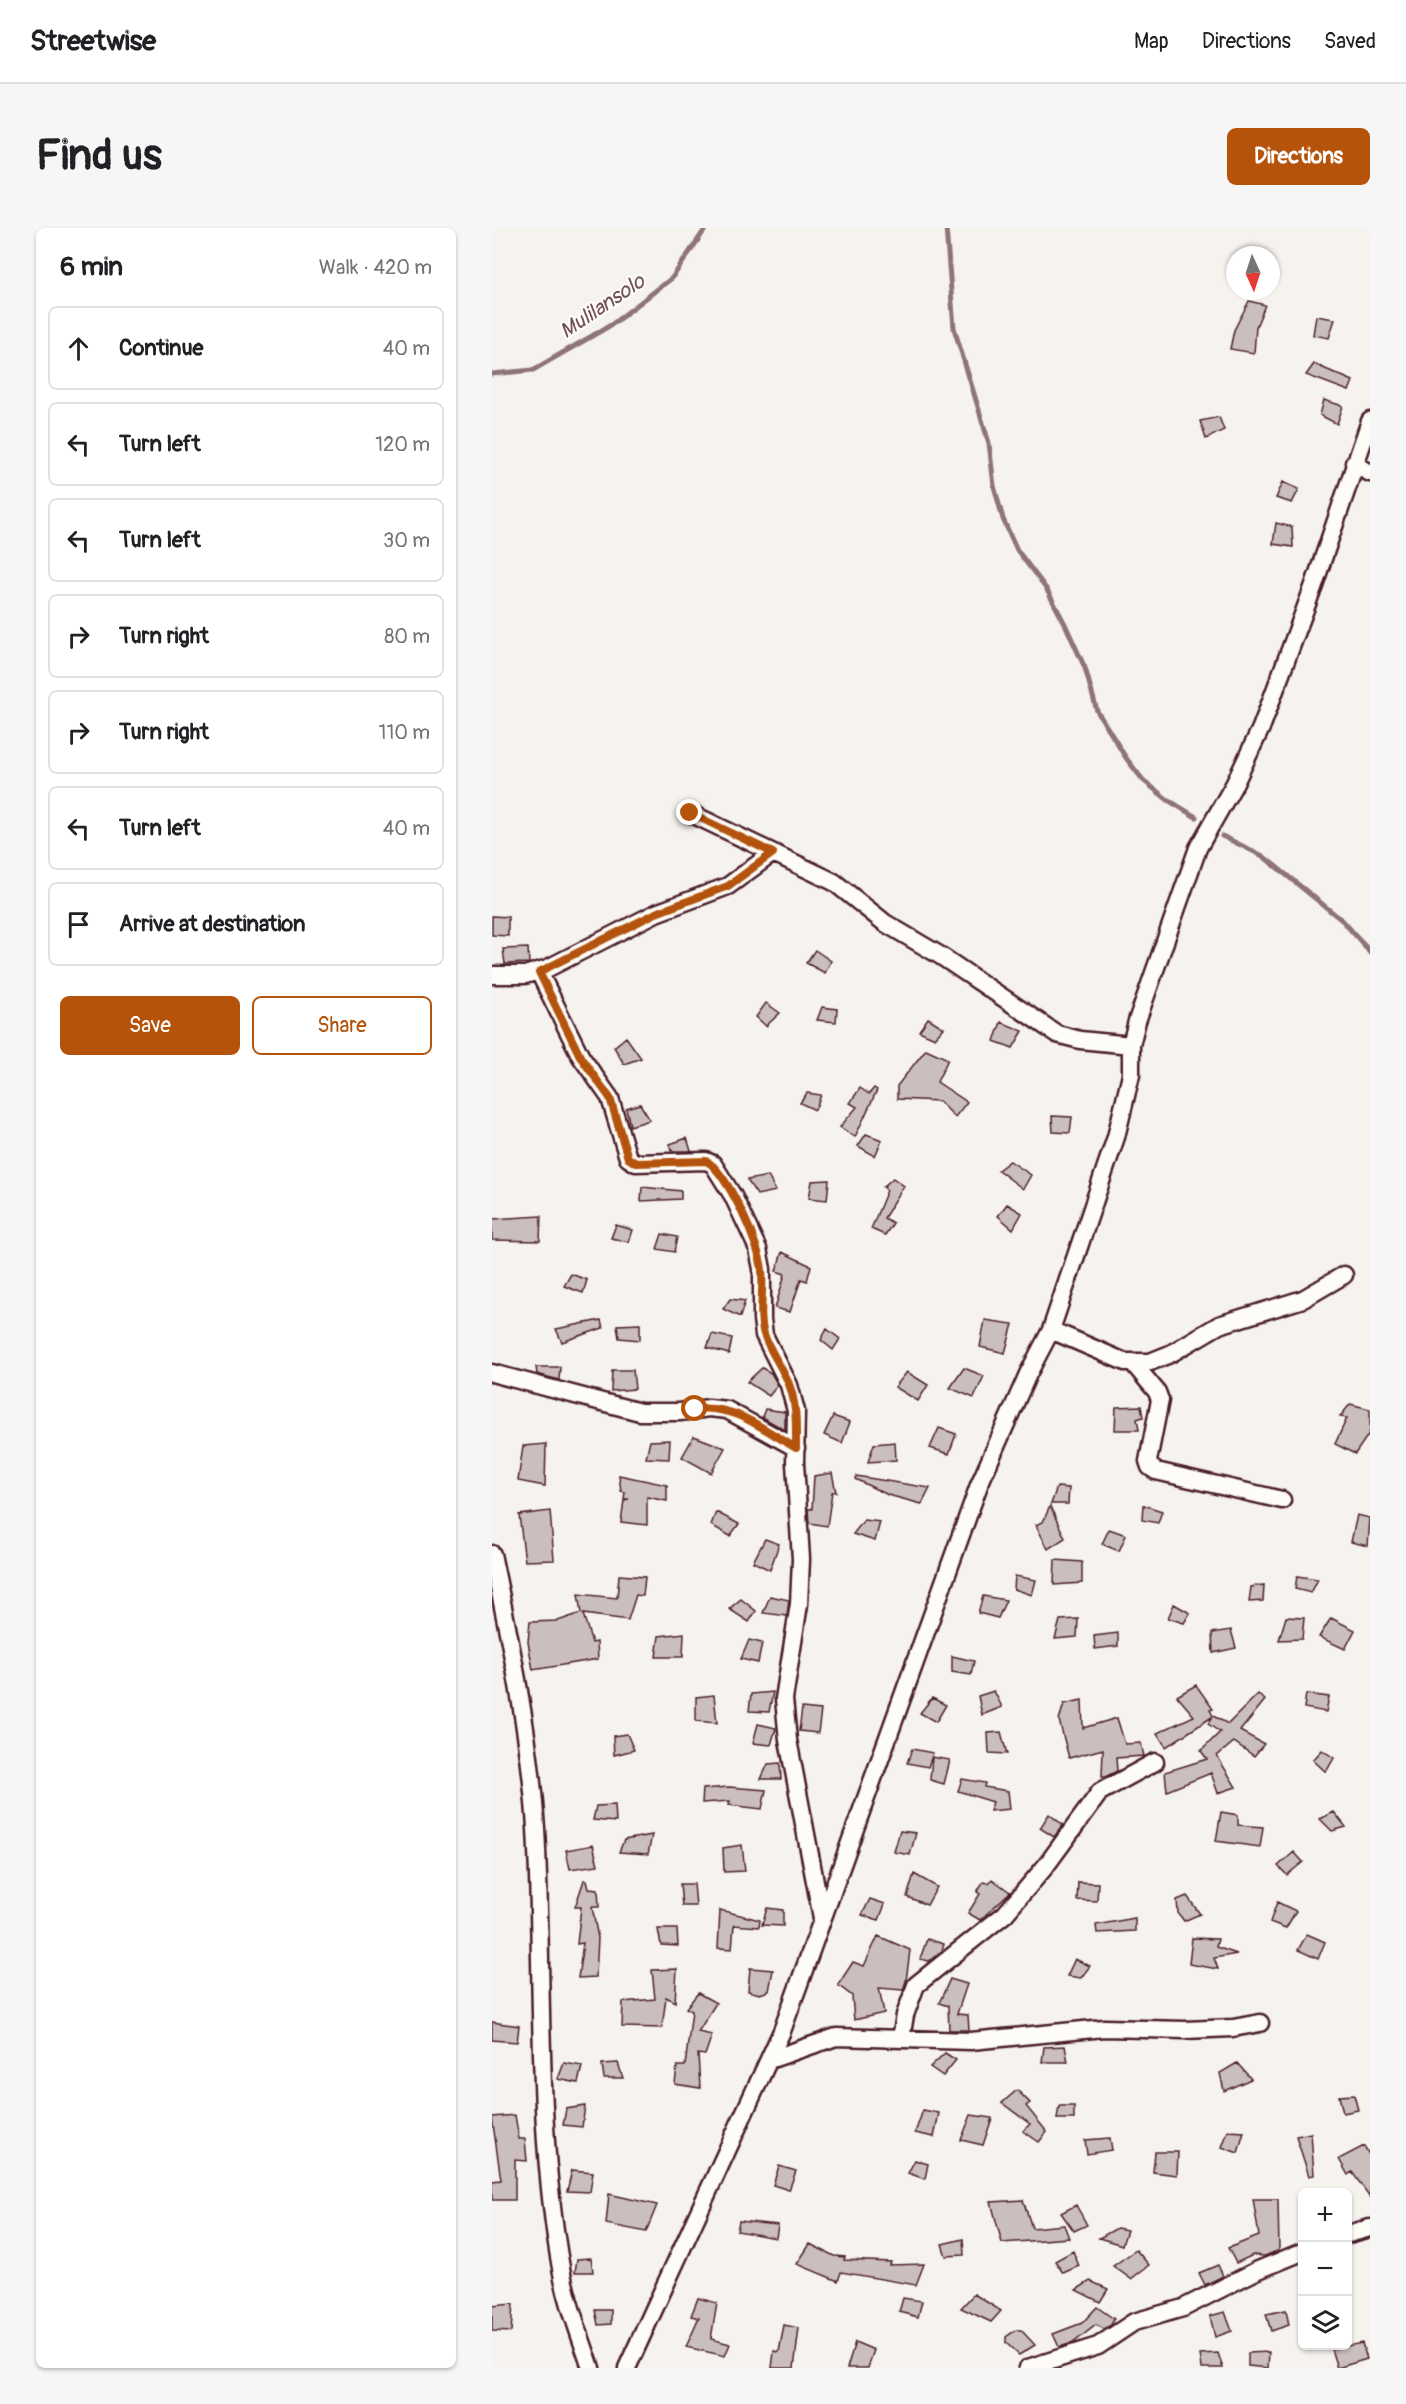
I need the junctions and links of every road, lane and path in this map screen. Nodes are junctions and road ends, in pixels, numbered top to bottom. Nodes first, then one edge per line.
1 (1370, 422) edge
2 (1354, 463) junction
3 (1370, 473) edge
4 (690, 813) dead end
5 (773, 853) junction
6 (539, 972) junction
7 (492, 975) edge
8 (1131, 1045) junction
9 (1344, 1275) dead end
10 (1052, 1330) junction
11 (1133, 1363) junction
12 (492, 1373) edge
13 (796, 1448) junction
14 (1282, 1500) dead end
15 (492, 1554) edge
16 (1155, 1762) dead end
17 (822, 1919) junction
18 (1260, 2023) dead end
19 (901, 2039) junction
20 (769, 2060) junction
21 (1370, 2228) edge
22 (1352, 2233) edge
23 (1298, 2254) edge
24 (591, 2368) edge
25 (627, 2368) edge
26 (1028, 2368) edge

1 - 2 street
2 - 3 street
2 - 8 street
4 - 5 street
5 - 6 street
5 - 8 street
6 - 7 street
6 - 13 street
8 - 10 street
9 - 11 street
10 - 11 street
10 - 17 street
11 - 14 street
12 - 13 street
13 - 17 street
15 - 24 street
16 - 19 street
17 - 20 street
18 - 19 street
19 - 20 street
20 - 25 street
21 - 22 street
23 - 26 street

